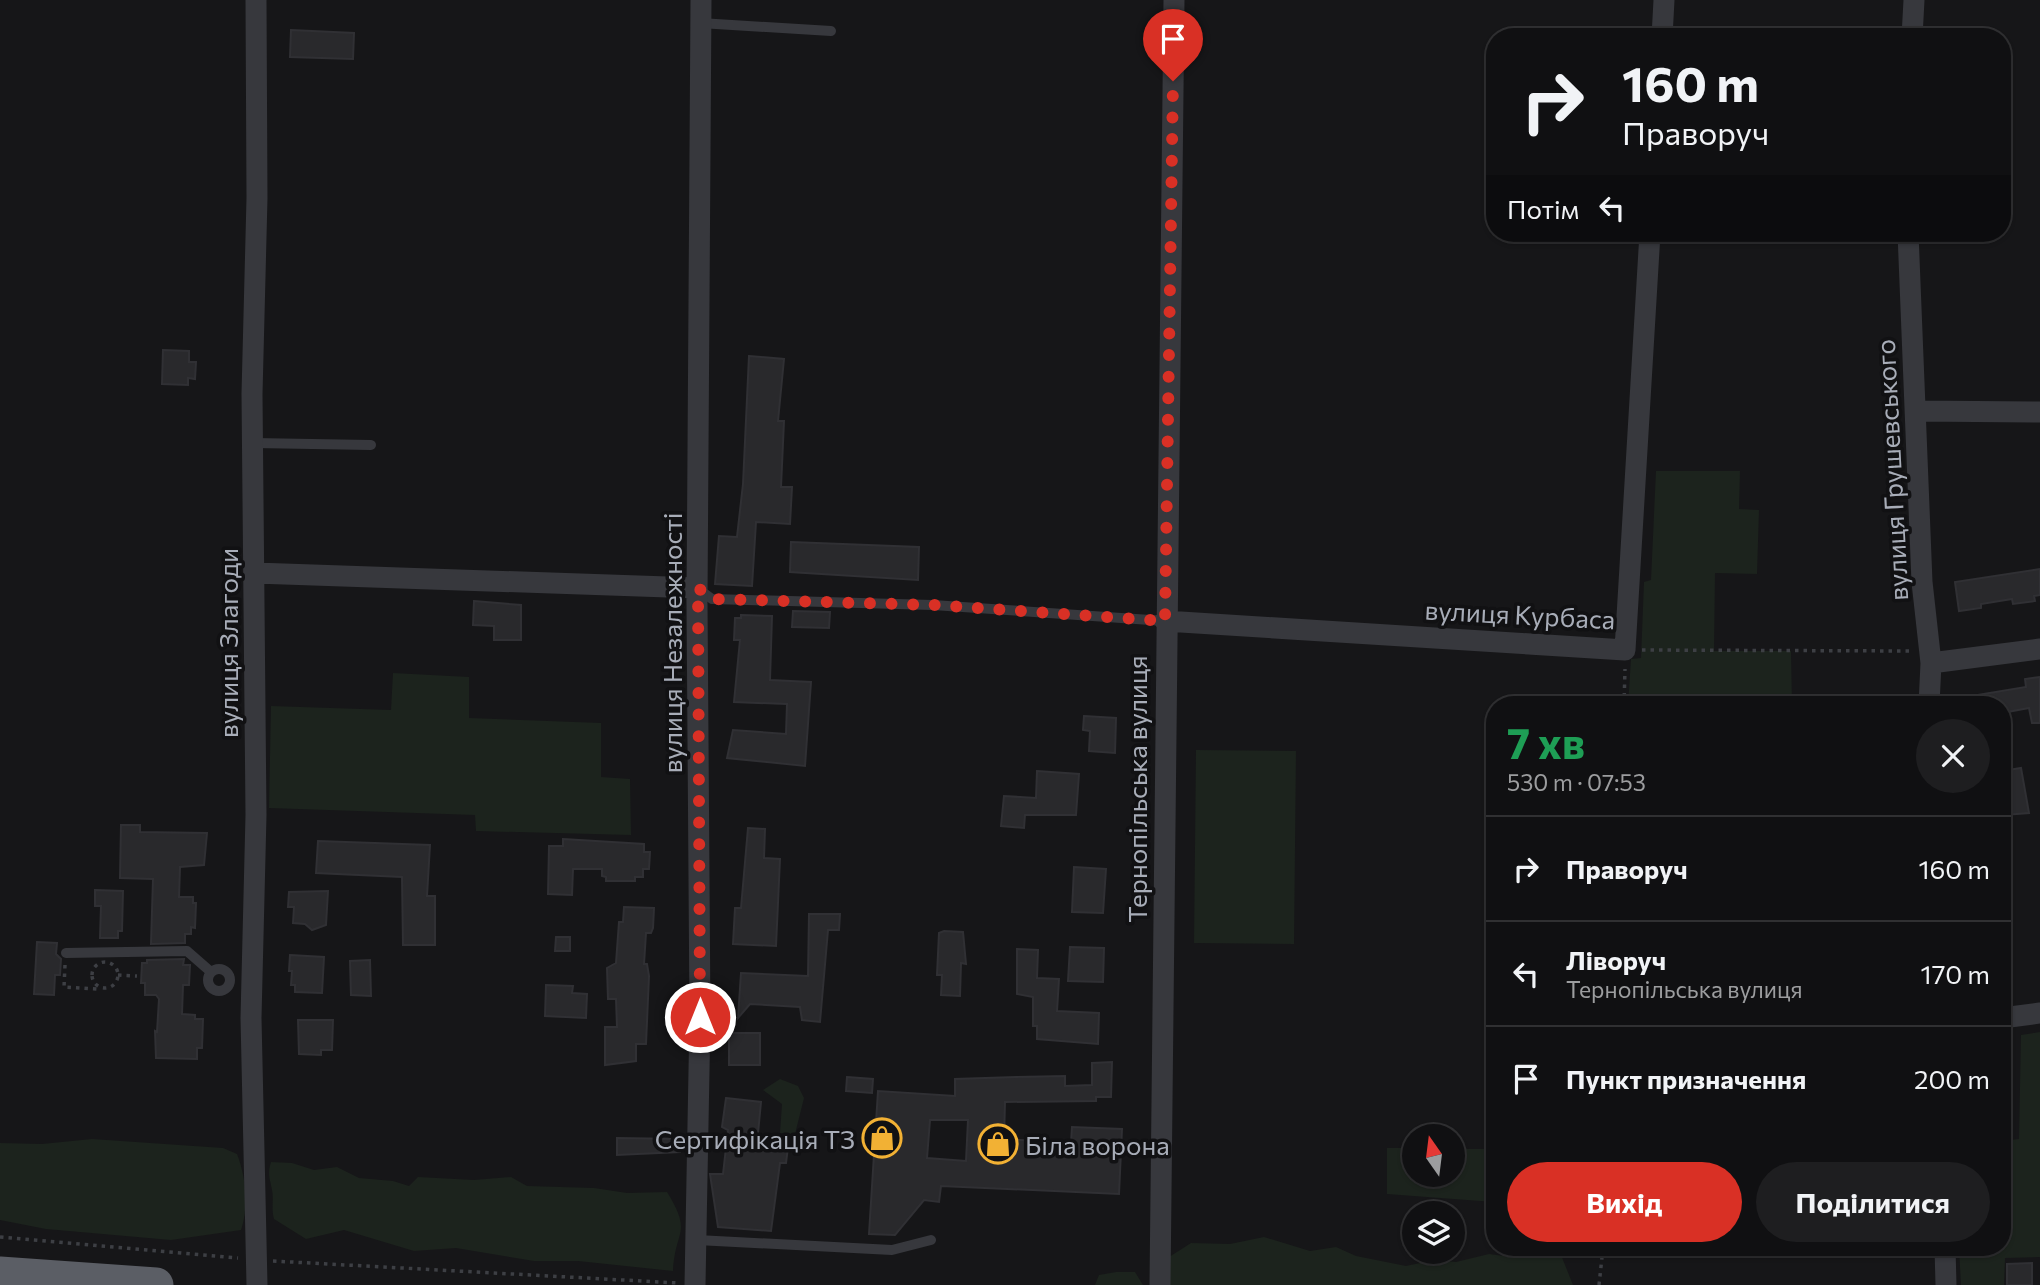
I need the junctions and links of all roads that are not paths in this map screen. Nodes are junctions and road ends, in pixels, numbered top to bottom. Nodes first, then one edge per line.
1 (257, 0) edge
2 (701, 0) edge
3 (1174, 0) edge
4 (1664, 0) edge
5 (1914, 0) edge
6 (700, 23) junction
7 (1662, 28) edge
8 (1912, 28) edge
9 (831, 32) dead end
10 (1649, 242) edge
11 (1908, 242) edge
12 (1917, 411) junction
13 (2040, 412) edge
14 (253, 443) junction
15 (371, 445) dead end
16 (255, 573) junction
17 (698, 588) junction
18 (1165, 621) junction
19 (2040, 649) edge
20 (1931, 657) junction
21 (1929, 696) edge
22 (66, 953) road end
23 (211, 972) junction
24 (230, 981) junction
25 (252, 981) junction
26 (2040, 1013) edge
27 (2011, 1017) edge
28 (697, 1240) junction
29 (931, 1240) dead end
30 (1945, 1256) edge
31 (0, 1274) edge
32 (156, 1285) edge
33 (257, 1285) edge
34 (695, 1285) edge
35 (1160, 1285) edge
36 (1946, 1285) edge

1 - 14 street, вулиця Злагоди
2 - 6 street, вулиця Незалежності
3 - 18 street, Тернопільська вулиця
4 - 7 street
5 - 8 street
6 - 9 lane
6 - 17 street, вулиця Незалежності
10 - 18 street, вулиця Курбаса
11 - 12 street, вулиця Грушевського
12 - 13 street
12 - 20 street, вулиця Грушевського
14 - 15 lane
14 - 16 street, вулиця Злагоди
16 - 17 street
16 - 25 street, вулиця Злагоди
17 - 18 lane
17 - 28 street, вулиця Незалежності
18 - 35 street, Тернопільська вулиця
19 - 20 street
20 - 21 street, вулиця Грушевського
22 - 23 lane
23 - 24 lane
23 - 24 lane
24 - 25 lane
25 - 33 street, вулиця Злагоди
26 - 27 street
28 - 29 lane
28 - 34 street, вулиця Незалежності
30 - 36 street
31 - 32 highway

